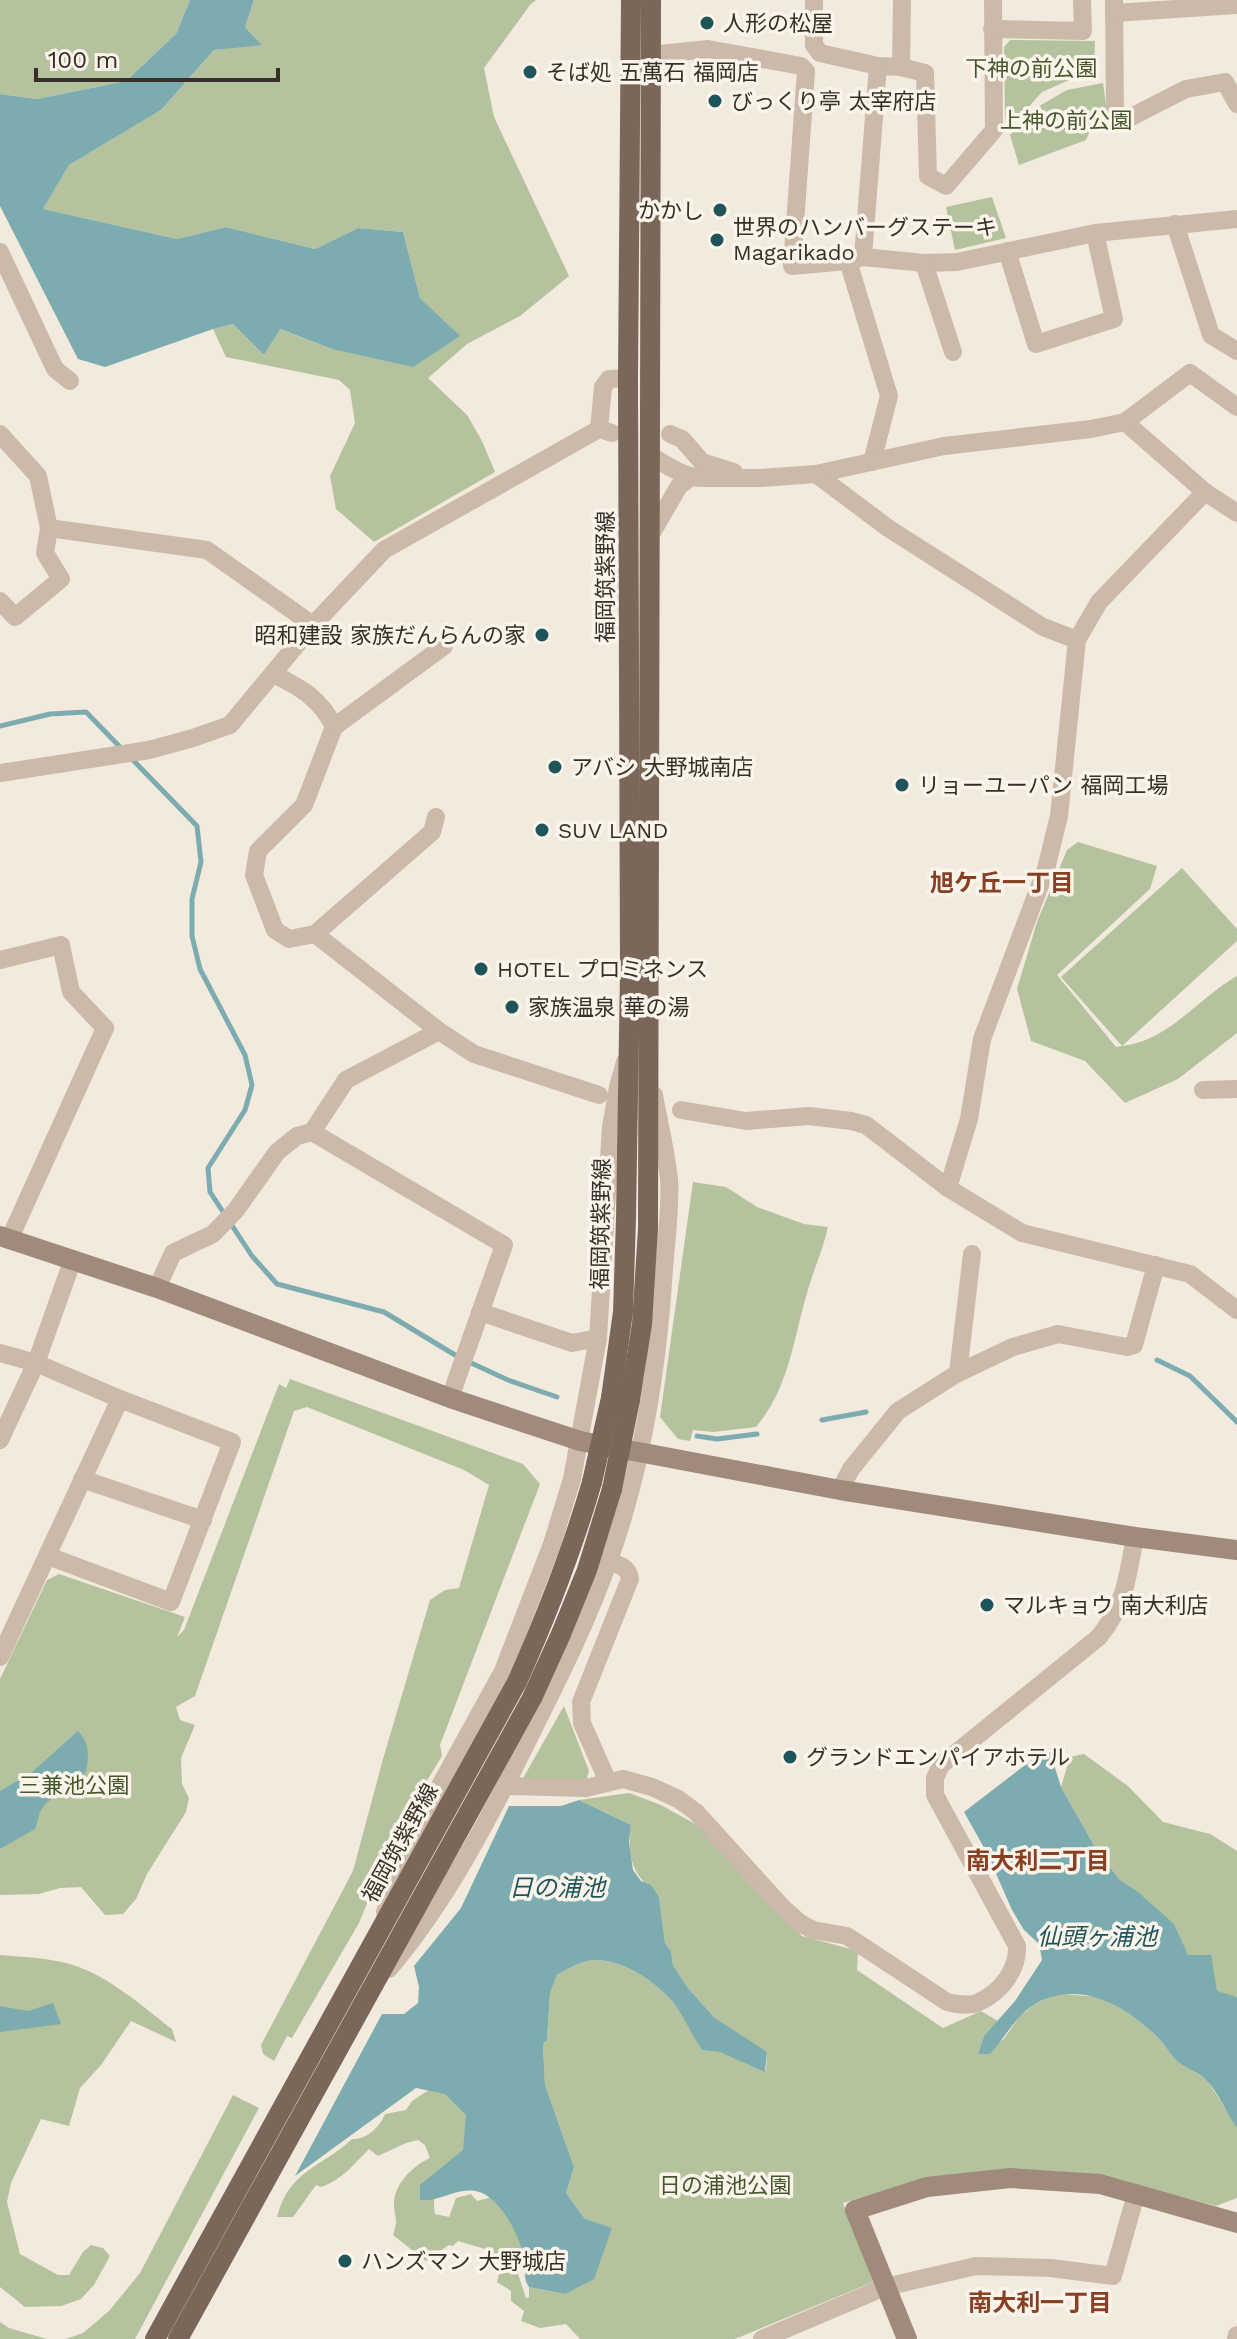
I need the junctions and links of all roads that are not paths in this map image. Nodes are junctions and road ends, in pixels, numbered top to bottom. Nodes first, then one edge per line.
1 (631, 0) edge
2 (651, 0) edge
3 (814, 0) edge
4 (902, 0) edge
5 (993, 0) edge
6 (1082, 0) edge
7 (1237, 5) edge
8 (1114, 6) edge
9 (992, 29) junction
10 (651, 55) junction
11 (878, 66) junction
12 (901, 67) junction
13 (1237, 104) edge
14 (1237, 219) edge
15 (1175, 224) junction
16 (1095, 233) junction
17 (1007, 251) junction
18 (0, 252) edge
19 (856, 259) junction
20 (924, 263) junction
21 (1237, 351) edge
22 (953, 352) dead end
23 (628, 378) junction
24 (70, 381) dead end
25 (1237, 407) edge
26 (1125, 422) junction
27 (0, 434) edge
28 (670, 434) dead end
29 (649, 455) junction
30 (872, 462) junction
31 (816, 474) junction
32 (691, 477) junction
33 (760, 478) junction
34 (1205, 492) junction
35 (1237, 513) edge
36 (49, 528) junction
37 (650, 536) junction
38 (0, 601) edge
39 (313, 625) junction
40 (1077, 640) junction
41 (444, 646) dead end
42 (273, 674) junction
43 (334, 727) junction
44 (0, 773) edge
45 (436, 817) dead end
46 (315, 934) junction
47 (0, 960) edge
48 (439, 1031) junction
49 (638, 1054) junction
50 (1237, 1089) edge
51 (1203, 1090) dead end
52 (599, 1095) dead end
53 (681, 1110) dead end
54 (312, 1132) junction
55 (948, 1188) junction
56 (5, 1237) edge
57 (972, 1254) dead end
58 (73, 1259) junction
59 (1156, 1265) junction
60 (157, 1288) junction
61 (1237, 1310) edge
62 (480, 1312) junction
63 (598, 1338) junction
64 (0, 1353) edge
65 (36, 1363) junction
66 (958, 1373) junction
67 (450, 1398) junction
68 (120, 1399) junction
69 (620, 1399) junction
70 (0, 1440) edge
71 (580, 1441) junction
72 (639, 1453) junction
73 (82, 1479) junction
74 (840, 1490) junction
75 (203, 1520) junction
76 (1135, 1537) junction
77 (1237, 1550) edge
78 (48, 1556) junction
79 (605, 1560) junction
80 (0, 1657) edge
81 (608, 1782) junction
82 (505, 1786) junction
83 (379, 1930) junction
84 (372, 1990) junction
85 (1136, 2194) junction
86 (1237, 2223) edge
87 (885, 2287) junction
88 (155, 2339) edge
89 (178, 2339) edge
90 (762, 2339) edge
91 (907, 2339) edge

1 - 23 main road, 福岡筑紫野線
2 - 10 main road, 福岡筑紫野線
3 - 11 street
4 - 12 street
5 - 9 street
6 - 9 street
7 - 8 street
8 - 13 street
9 - 12 street
10 - 19 street
10 - 29 main road, 福岡筑紫野線
11 - 12 street
11 - 19 street
14 - 15 street
15 - 16 street
15 - 21 street
16 - 17 street
16 - 17 street
17 - 20 street
18 - 24 street
19 - 20 street
19 - 30 street
20 - 22 street
23 - 39 street
23 - 49 main road, 福岡筑紫野線
25 - 26 street
26 - 30 street
26 - 34 street
27 - 36 street
28 - 33 street
29 - 32 street
29 - 37 main road, 福岡筑紫野線
30 - 31 street
31 - 33 street
31 - 40 street
32 - 33 street
32 - 37 street
34 - 35 street
34 - 40 street
36 - 38 street
36 - 39 street
37 - 49 main road, 福岡筑紫野線
39 - 42 street
40 - 55 street
41 - 43 street
42 - 43 street
42 - 44 street
43 - 46 street
45 - 46 street
46 - 48 street
47 - 56 street
48 - 52 street
48 - 54 street
49 - 63 street
49 - 69 main road, 福岡筑紫野線
49 - 72 street
50 - 51 street
53 - 55 street
54 - 60 street
54 - 62 street
55 - 59 street
56 - 58 street
57 - 66 street
58 - 60 street
58 - 65 street
59 - 61 street
59 - 66 street
60 - 67 street
62 - 63 street
62 - 67 street
63 - 71 street
64 - 65 street
65 - 68 street
65 - 70 street
66 - 74 street
67 - 71 street
68 - 73 street
68 - 75 street
69 - 83 main road, 福岡筑紫野線, bridge
69 - 84 main road, 福岡筑紫野線, bridge
71 - 72 street
71 - 83 street
72 - 74 street
72 - 79 street
73 - 75 street
73 - 78 street
74 - 76 street
75 - 78 street
76 - 77 street
76 - 81 street
78 - 80 street
79 - 81 street
79 - 82 street
81 - 82 street
82 - 84 street
83 - 88 main road, 福岡筑紫野線
84 - 89 main road, 福岡筑紫野線
85 - 86 street
85 - 87 street
85 - 87 street
87 - 90 street
87 - 91 street

